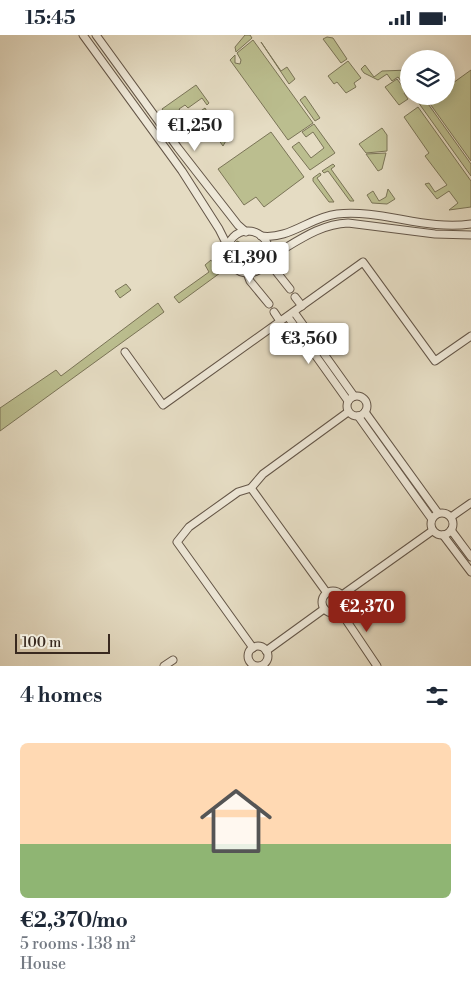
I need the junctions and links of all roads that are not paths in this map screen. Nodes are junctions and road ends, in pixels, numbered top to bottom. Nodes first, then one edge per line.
1 (83, 35) edge
2 (96, 35) edge
3 (471, 223) edge
4 (246, 232) junction
5 (471, 235) edge
6 (261, 236) junction
7 (228, 247) junction
8 (268, 259) junction
9 (247, 273) junction
10 (290, 289) dead end
11 (295, 297) dead end
12 (269, 304) dead end
13 (302, 306) junction
14 (274, 311) dead end
15 (294, 312) junction
16 (288, 317) junction
17 (280, 321) junction
18 (471, 336) edge
19 (125, 352) dead end
20 (351, 399) junction
21 (348, 411) junction
22 (365, 412) junction
23 (358, 416) junction
24 (251, 488) junction
25 (471, 503) edge
26 (438, 513) junction
27 (451, 517) junction
28 (431, 518) junction
29 (452, 530) junction
30 (432, 531) junction
31 (444, 535) junction
32 (471, 557) edge
33 (471, 572) edge
34 (327, 593) junction
35 (342, 595) junction
36 (324, 609) junction
37 (340, 611) junction
38 (253, 648) junction
39 (266, 651) junction
40 (172, 660) dead end
41 (265, 665) edge
42 (164, 666) edge
43 (377, 666) edge

1 - 7 street
2 - 4 street
3 - 6 street
4 - 6 street
4 - 7 street
5 - 8 street
6 - 8 street
7 - 9 street
8 - 9 street
8 - 10 street
9 - 12 street
11 - 13 street
13 - 15 street
13 - 18 street
14 - 17 street
15 - 16 street
15 - 20 street
16 - 17 street
16 - 20 street
17 - 19 street
20 - 21 street
20 - 22 street
21 - 23 street
21 - 24 street
22 - 23 street
22 - 26 street
23 - 28 street
24 - 34 street
24 - 38 street
25 - 27 street
26 - 27 street
26 - 28 street
27 - 29 street
28 - 30 street
29 - 31 street
29 - 32 street
30 - 31 street
30 - 35 street
31 - 33 street
34 - 35 street
34 - 36 street
35 - 37 street
36 - 37 street
36 - 39 street
37 - 43 street
38 - 39 street
38 - 41 street
39 - 41 street
40 - 42 street

